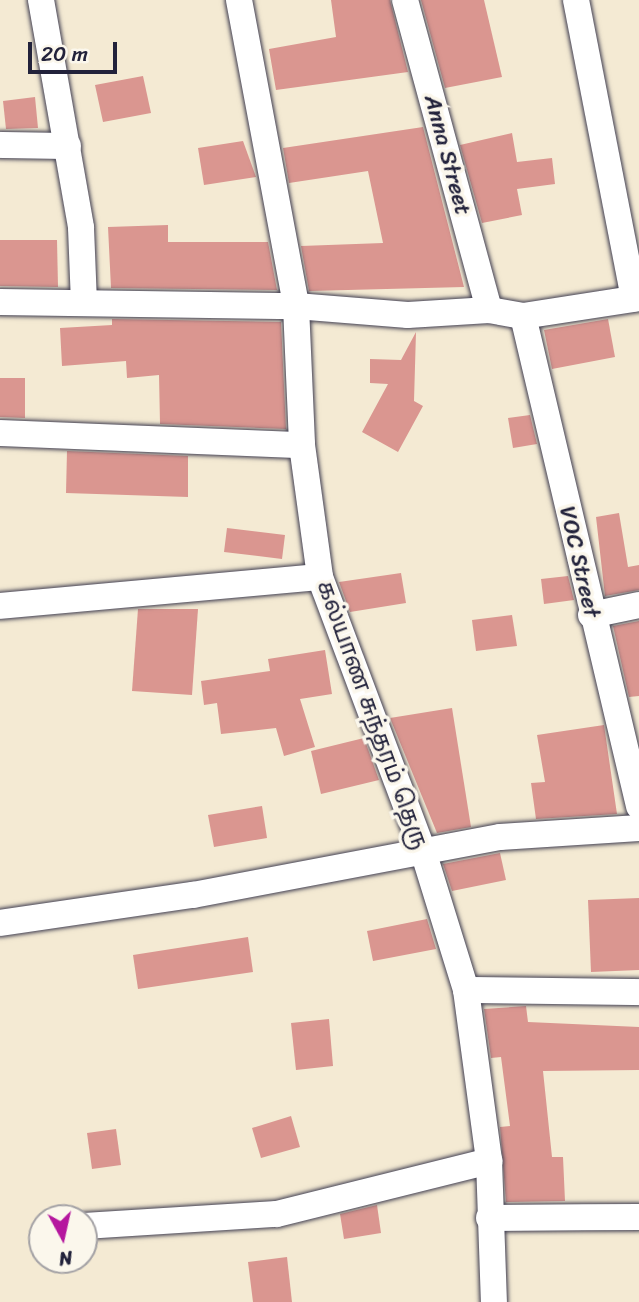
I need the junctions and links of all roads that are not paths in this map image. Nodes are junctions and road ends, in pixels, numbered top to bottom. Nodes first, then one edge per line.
1 (41, 0) edge
2 (239, 0) edge
3 (405, 0) edge
4 (576, 0) edge
5 (0, 145) edge
6 (68, 146) junction
7 (636, 298) edge
8 (0, 302) edge
9 (83, 303) junction
10 (296, 306) junction
11 (489, 310) junction
12 (523, 316) junction
13 (0, 433) edge
14 (302, 445) junction
15 (320, 577) junction
16 (639, 605) edge
17 (0, 606) edge
18 (591, 615) junction
19 (637, 795) edge
20 (639, 828) edge
21 (423, 850) junction
22 (0, 923) edge
23 (466, 990) junction
24 (639, 992) edge
25 (489, 1161) junction
26 (639, 1217) edge
27 (489, 1218) junction
28 (98, 1225) edge
29 (494, 1302) edge

1 - 6 street
2 - 10 street, கல்யாண சுந்தரம் தெரு
3 - 11 street, Anna Street
4 - 7 street
5 - 6 street
6 - 9 street
7 - 12 street
8 - 9 street
9 - 10 street
10 - 11 street
10 - 14 street, கல்யாண சுந்தரம் தெரு
11 - 12 street
12 - 18 street, VOC Street
13 - 14 street
14 - 15 street, கல்யாண சுந்தரம் தெரு
15 - 17 street
15 - 21 street, கல்யாண சுந்தரம் தெரு
16 - 18 street
18 - 19 street, VOC Street
20 - 21 street
21 - 22 street
21 - 23 street, கல்யாண சுந்தரம் தெரு
23 - 24 street
23 - 25 street, கல்யாண சுந்தரம் தெரு
25 - 27 street, கல்யாண சுந்தரம் தெரு
25 - 28 street
26 - 27 street
27 - 29 street, கல்யாண சுந்தரம் தெரு

